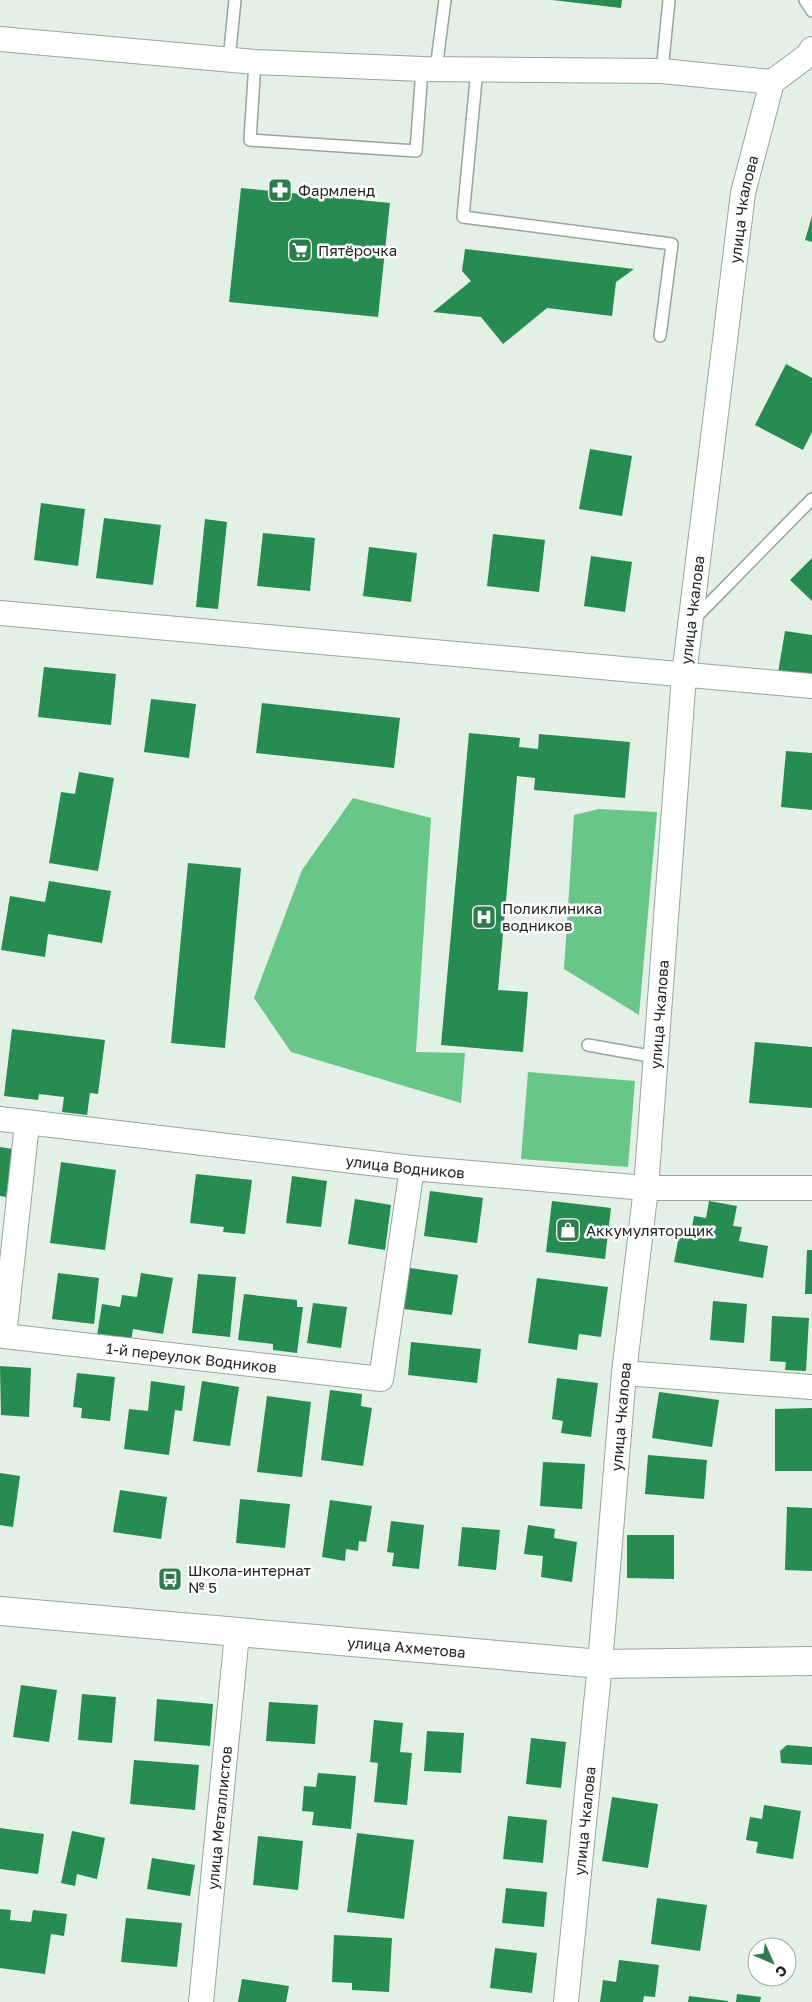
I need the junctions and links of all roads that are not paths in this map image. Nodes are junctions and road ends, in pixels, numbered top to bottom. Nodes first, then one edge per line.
1 (234, 0) edge
2 (445, 0) edge
3 (669, 0) edge
4 (805, 0) edge
5 (812, 11) edge
6 (0, 39) edge
7 (810, 54) edge
8 (229, 60) junction
9 (255, 62) junction
10 (429, 69) junction
11 (477, 69) junction
12 (662, 71) junction
13 (772, 82) junction
14 (660, 336) dead end
15 (812, 499) edge
16 (0, 613) edge
17 (691, 622) junction
18 (684, 675) junction
19 (812, 686) edge
20 (588, 1044) dead end
21 (656, 1057) junction
22 (0, 1120) edge
23 (27, 1124) junction
24 (412, 1168) junction
25 (646, 1188) junction
26 (812, 1188) edge
27 (624, 1373) junction
28 (812, 1387) edge
29 (0, 1611) edge
30 (237, 1634) junction
31 (812, 1661) edge
32 (600, 1664) junction
33 (201, 2002) edge
34 (566, 2002) edge

1 - 8 lane
2 - 10 lane
3 - 12 lane
4 - 5 lane
6 - 8 street
7 - 13 street
8 - 9 street
9 - 10 street
9 - 10 lane
10 - 11 street
11 - 12 street
11 - 14 lane
12 - 13 street
13 - 17 street, улица Чкалова
15 - 17 lane
16 - 18 street
17 - 18 street, улица Чкалова
18 - 19 street
18 - 21 street, улица Чкалова
20 - 21 lane
21 - 25 street, улица Чкалова
22 - 23 street, улица Водников
23 - 24 street, улица Водников
23 - 24 street, 1-й переулок Водников
24 - 25 street, улица Водников
25 - 26 street, улица Водников
25 - 27 street, улица Чкалова
27 - 28 street
27 - 32 street, улица Чкалова
29 - 30 main road, улица Ахметова
30 - 32 main road, улица Ахметова
30 - 33 street, улица Металлистов
31 - 32 main road, улица Ахметова
32 - 34 street, улица Чкалова

